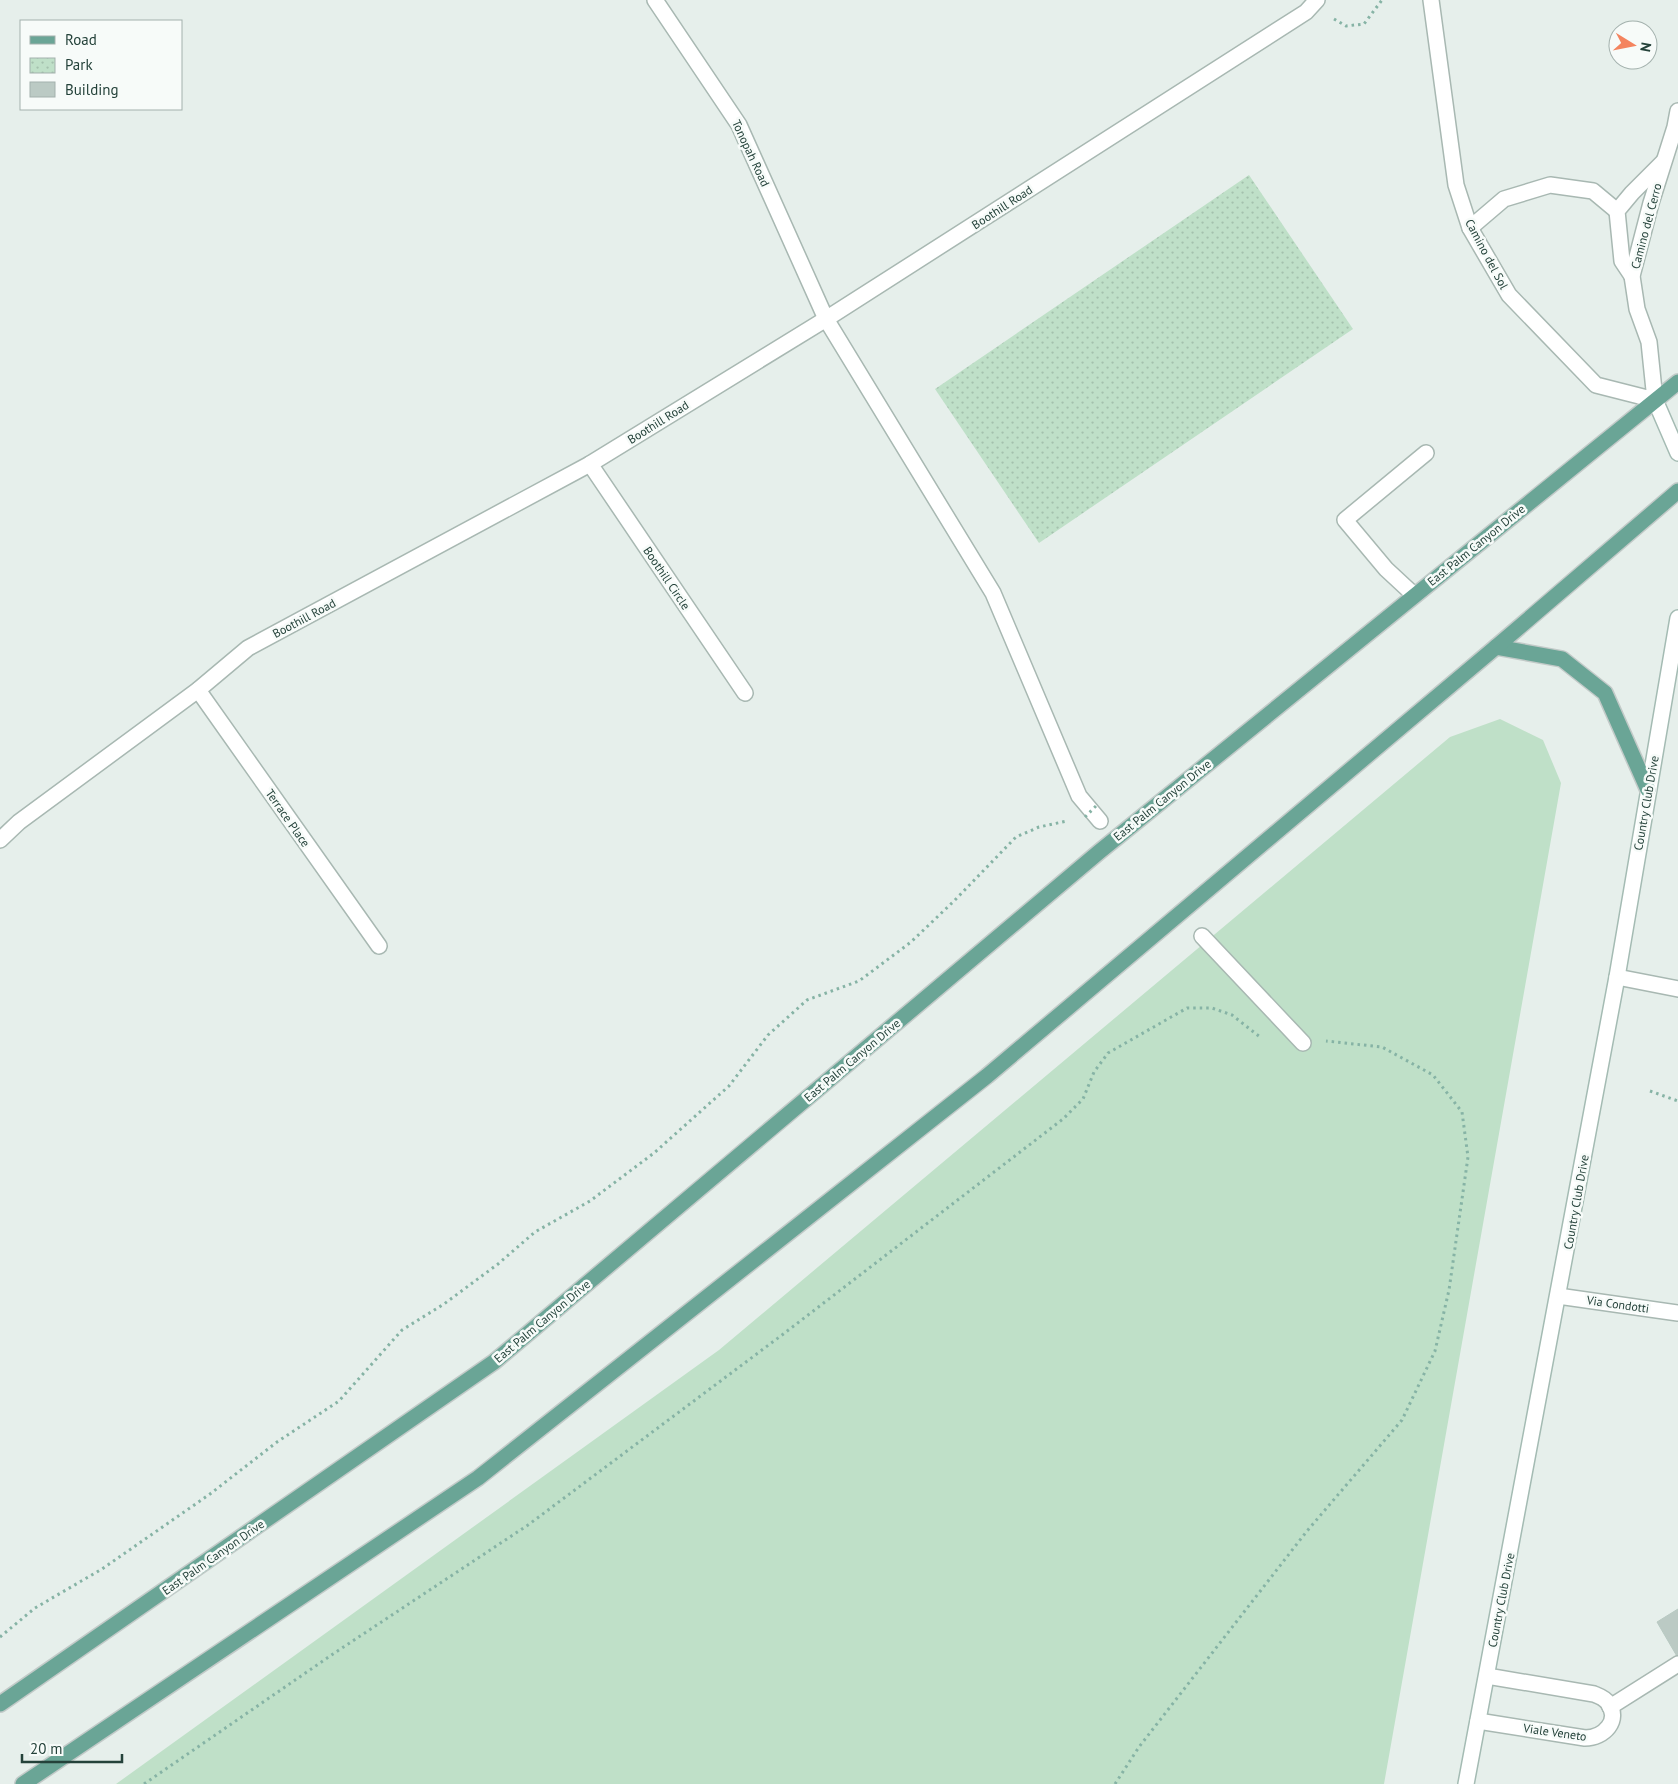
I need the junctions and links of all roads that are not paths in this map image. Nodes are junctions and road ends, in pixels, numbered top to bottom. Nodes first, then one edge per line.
1 (655, 0) edge
2 (1431, 0) edge
3 (1314, 4) edge
4 (1678, 112) edge
5 (1664, 160) junction
6 (1616, 211) junction
7 (1470, 228) junction
8 (1632, 276) junction
9 (826, 319) junction
10 (1678, 382) edge
11 (1655, 400) junction
12 (1426, 453) dead end
13 (1678, 453) edge
14 (590, 464) junction
15 (1678, 491) edge
16 (1414, 596) junction
17 (1678, 618) edge
18 (1496, 647) junction
19 (198, 690) junction
20 (744, 693) dead end
21 (1648, 790) junction
22 (1100, 821) dead end
23 (0, 840) edge
24 (1202, 936) dead end
25 (379, 946) dead end
26 (1617, 977) junction
27 (1678, 989) edge
28 (1303, 1043) road end
29 (1558, 1296) junction
30 (1678, 1313) edge
31 (1678, 1664) edge
32 (1487, 1676) junction
33 (0, 1704) edge
34 (1610, 1708) junction
35 (1478, 1721) junction
36 (23, 1784) edge
37 (1466, 1784) edge

1 - 9 street, Tonopah Road
2 - 7 street, Camino del Sol
3 - 9 street, Boothill Road
4 - 5 street, Camino del Cerro
5 - 6 street
5 - 8 street, Camino del Cerro
6 - 7 street
6 - 8 street
7 - 11 street, Camino del Sol
8 - 11 street, Camino del Cerro
9 - 14 street, Boothill Road
9 - 22 street, Tonopah Road
10 - 11 main road, East Palm Canyon Drive
11 - 13 street
11 - 16 main road, East Palm Canyon Drive
12 - 16 street
14 - 19 street, Boothill Road
14 - 20 street, Boothill Circle
15 - 18 main road
16 - 33 main road, East Palm Canyon Drive
17 - 21 street, Country Club Drive
18 - 21 main road
18 - 36 main road
19 - 23 street, Boothill Road
19 - 25 street, Terrace Place
21 - 26 street, Country Club Drive
24 - 28 street
26 - 27 street
26 - 29 street, Country Club Drive
29 - 30 street, Via Condotti
29 - 32 street, Country Club Drive
31 - 34 street
32 - 34 street
32 - 35 street, Country Club Drive
34 - 35 street, Viale Veneto
35 - 37 street, Country Club Drive

